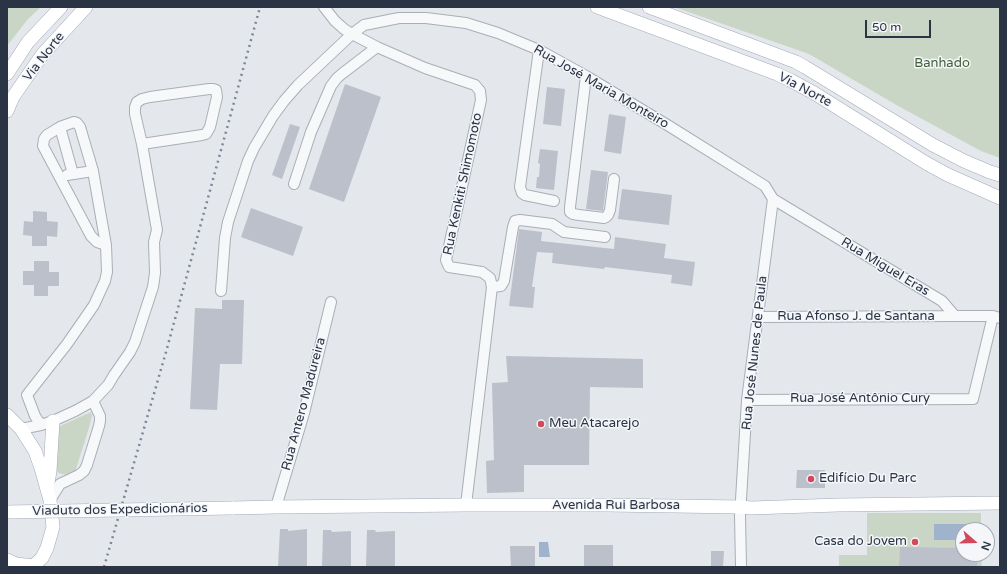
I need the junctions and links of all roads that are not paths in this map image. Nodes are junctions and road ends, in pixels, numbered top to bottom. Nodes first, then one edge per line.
1 (60, 7) edge
2 (86, 7) edge
3 (324, 7) edge
4 (597, 7) edge
5 (649, 7) edge
6 (352, 34) junction
7 (378, 47) junction
8 (539, 50) junction
9 (7, 74) edge
10 (586, 76) junction
11 (7, 111) edge
12 (60, 127) junction
13 (142, 144) junction
14 (93, 171) junction
15 (73, 174) junction
16 (1000, 175) edge
17 (60, 177) junction
18 (614, 180) dead end
19 (294, 184) dead end
20 (1000, 198) edge
21 (773, 199) junction
22 (554, 201) dead end
23 (605, 237) dead end
24 (106, 245) junction
25 (492, 287) junction
26 (221, 291) dead end
27 (331, 302) dead end
28 (955, 316) junction
29 (758, 317) junction
30 (997, 317) edge
31 (747, 400) junction
32 (93, 401) junction
33 (7, 415) edge
34 (47, 423) junction
35 (21, 429) junction
36 (48, 495) junction
37 (1000, 503) edge
38 (466, 505) junction
39 (276, 506) junction
40 (741, 507) junction
41 (232, 508) joint
42 (7, 512) edge
43 (7, 560) edge
44 (33, 567) edge
45 (741, 567) edge

1 - 9 main road, Via Norte
2 - 11 main road, Via Norte
3 - 6 street, Rua Kenkiti Shimomoto
4 - 20 main road, Via Norte
5 - 16 main road, Via Norte
6 - 7 street, Rua Kenkiti Shimomoto
6 - 8 street, Rua José Maria Monteiro
6 - 26 street, Rua José Maria Monteiro
7 - 19 street
7 - 25 street, Rua Kenkiti Shimomoto
8 - 10 street, Rua José Maria Monteiro
8 - 22 street
10 - 18 street
10 - 21 street, Rua José Maria Monteiro
12 - 14 street
12 - 15 street
12 - 17 street
13 - 13 street
13 - 32 street
14 - 15 street
14 - 24 street
15 - 17 street
17 - 24 street
21 - 28 street, Rua Miguel Eras
21 - 29 street, Rua José Nunes de Paula
23 - 25 street
24 - 34 street
25 - 38 street
27 - 39 street, Rua Antero Madureira
28 - 29 street, Rua Afonso J. de Santana
28 - 30 street
29 - 31 street, Rua José Nunes de Paula
30 - 31 street, Rua José Antônio Cury
31 - 40 street, Rua José Nunes de Paula
32 - 34 street
32 - 36 street
33 - 35 main road
34 - 35 street
34 - 36 main road
35 - 36 main road
36 - 44 main road
37 - 40 main road, Avenida Rui Barbosa
38 - 39 main road, Avenida Rui Barbosa
38 - 40 main road, Avenida Rui Barbosa
39 - 41 main road, Avenida Rui Barbosa
40 - 45 street, Rua José Nunes de Paula
41 - 42 main road, Viaduto dos Expedicionários, bridge
43 - 44 main road

